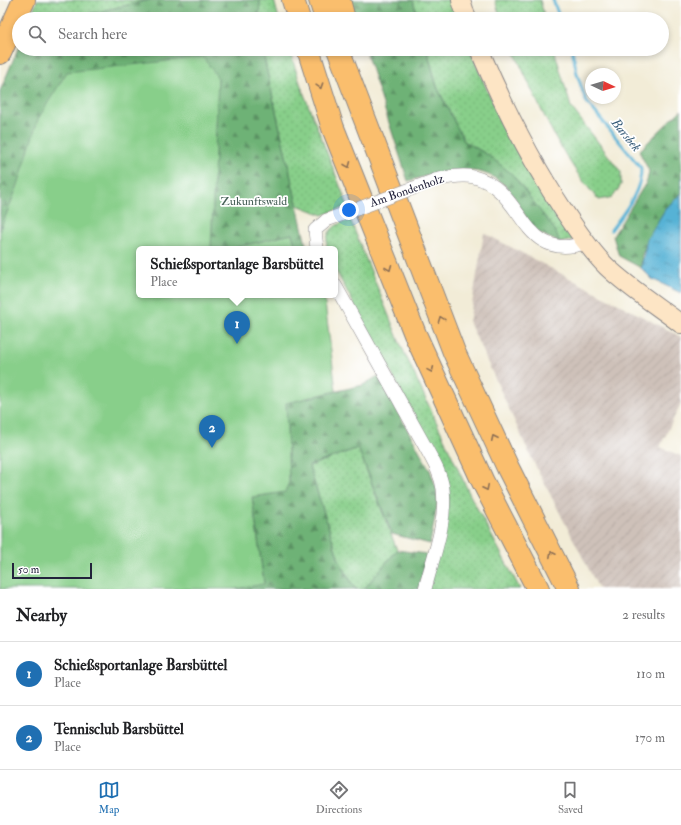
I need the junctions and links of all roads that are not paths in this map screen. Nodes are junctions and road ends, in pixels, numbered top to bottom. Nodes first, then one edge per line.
1 (24, 0) edge
2 (293, 0) edge
3 (320, 0) edge
4 (339, 0) edge
5 (461, 0) edge
6 (19, 12) edge
7 (297, 12) edge
8 (324, 12) edge
9 (342, 12) edge
10 (465, 12) edge
11 (12, 26) edge
12 (0, 53) edge
13 (310, 56) edge
14 (341, 56) edge
15 (353, 56) edge
16 (482, 56) edge
17 (382, 167) junction
18 (585, 244) junction
19 (317, 246) edge
20 (338, 290) edge
21 (681, 324) edge
22 (425, 589) edge
23 (538, 589) edge
24 (569, 589) edge

1 - 6 highway
2 - 7 highway
3 - 8 highway
4 - 9 highway
5 - 10 main road
11 - 12 highway
13 -> 23 highway
14 - 17 highway
15 - 17 highway
16 - 18 main road
24 -> 17 highway
18 - 19 street, Am Bondenholz, bridge
18 - 21 main road
20 - 22 street

